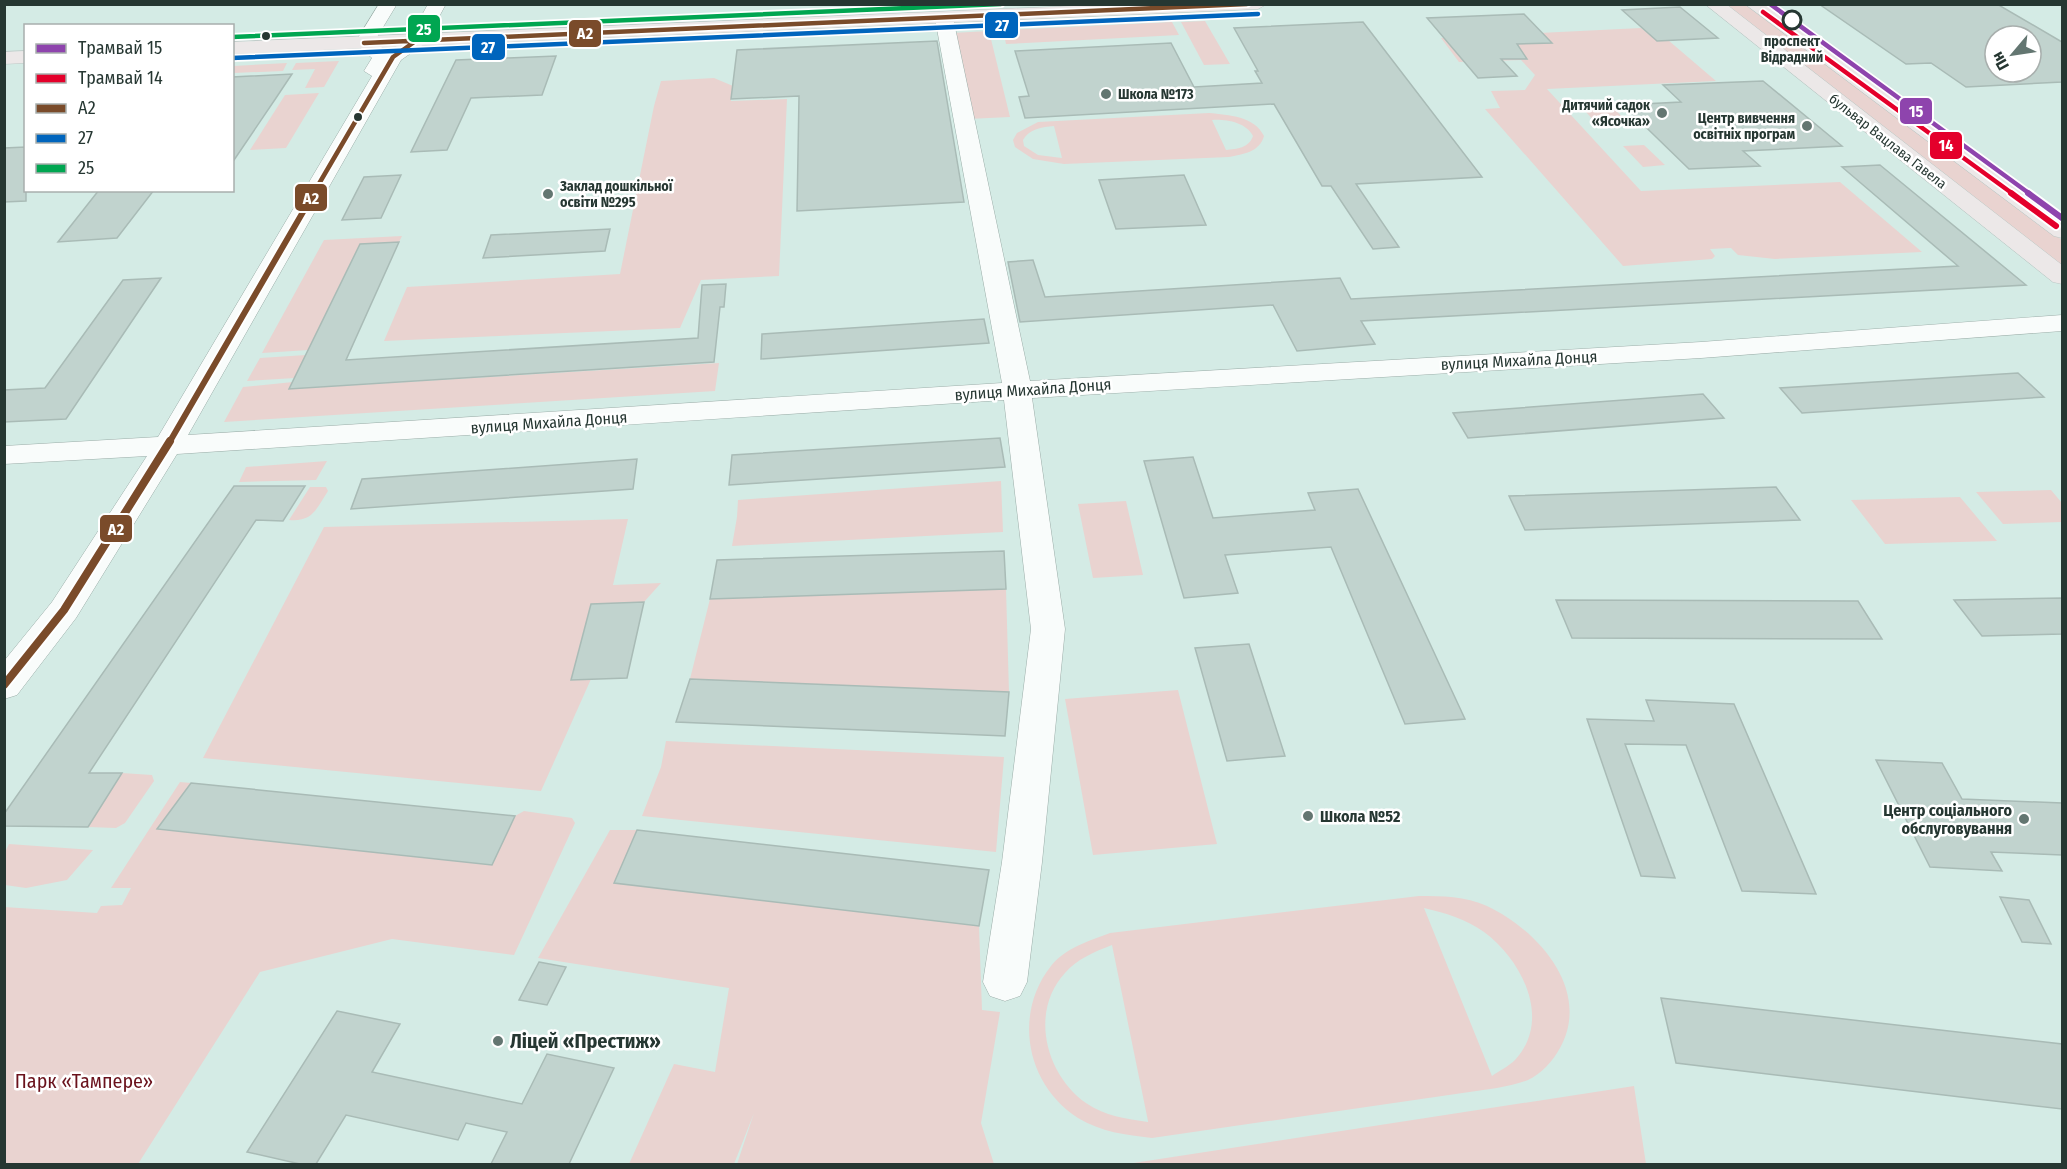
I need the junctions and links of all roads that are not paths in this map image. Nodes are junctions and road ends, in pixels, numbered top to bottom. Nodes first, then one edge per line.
1 (388, 4) edge
2 (437, 4) edge
3 (1258, 4) edge
4 (1714, 4) edge
5 (1754, 4) edge
6 (1078, 8) edge
7 (944, 18) junction
8 (417, 40) junction
9 (364, 42) junction
10 (234, 48) edge
11 (24, 57) edge
12 (4, 58) edge
13 (2062, 231) edge
14 (2062, 277) edge
15 (2062, 323) edge
16 (1017, 390) junction
17 (161, 446) junction
18 (4, 455) edge
19 (4, 669) edge
20 (4, 686) edge
21 (1005, 982) dead end

1 - 9 street
2 - 8 street
3 - 6 main road
4 - 14 main road, бульвар Вацлава Гавела
5 - 13 main road, бульвар Вацлава Гавела
6 - 7 main road
7 - 8 main road
7 - 16 street
8 - 9 main road
8 - 17 street
9 - 10 main road
9 - 17 street
11 - 12 main road
15 - 16 street, вулиця Михайла Донця
16 - 17 street, вулиця Михайла Донця
16 - 21 street
17 - 18 street, вулиця Михайла Донця
17 - 19 street
17 - 20 street

